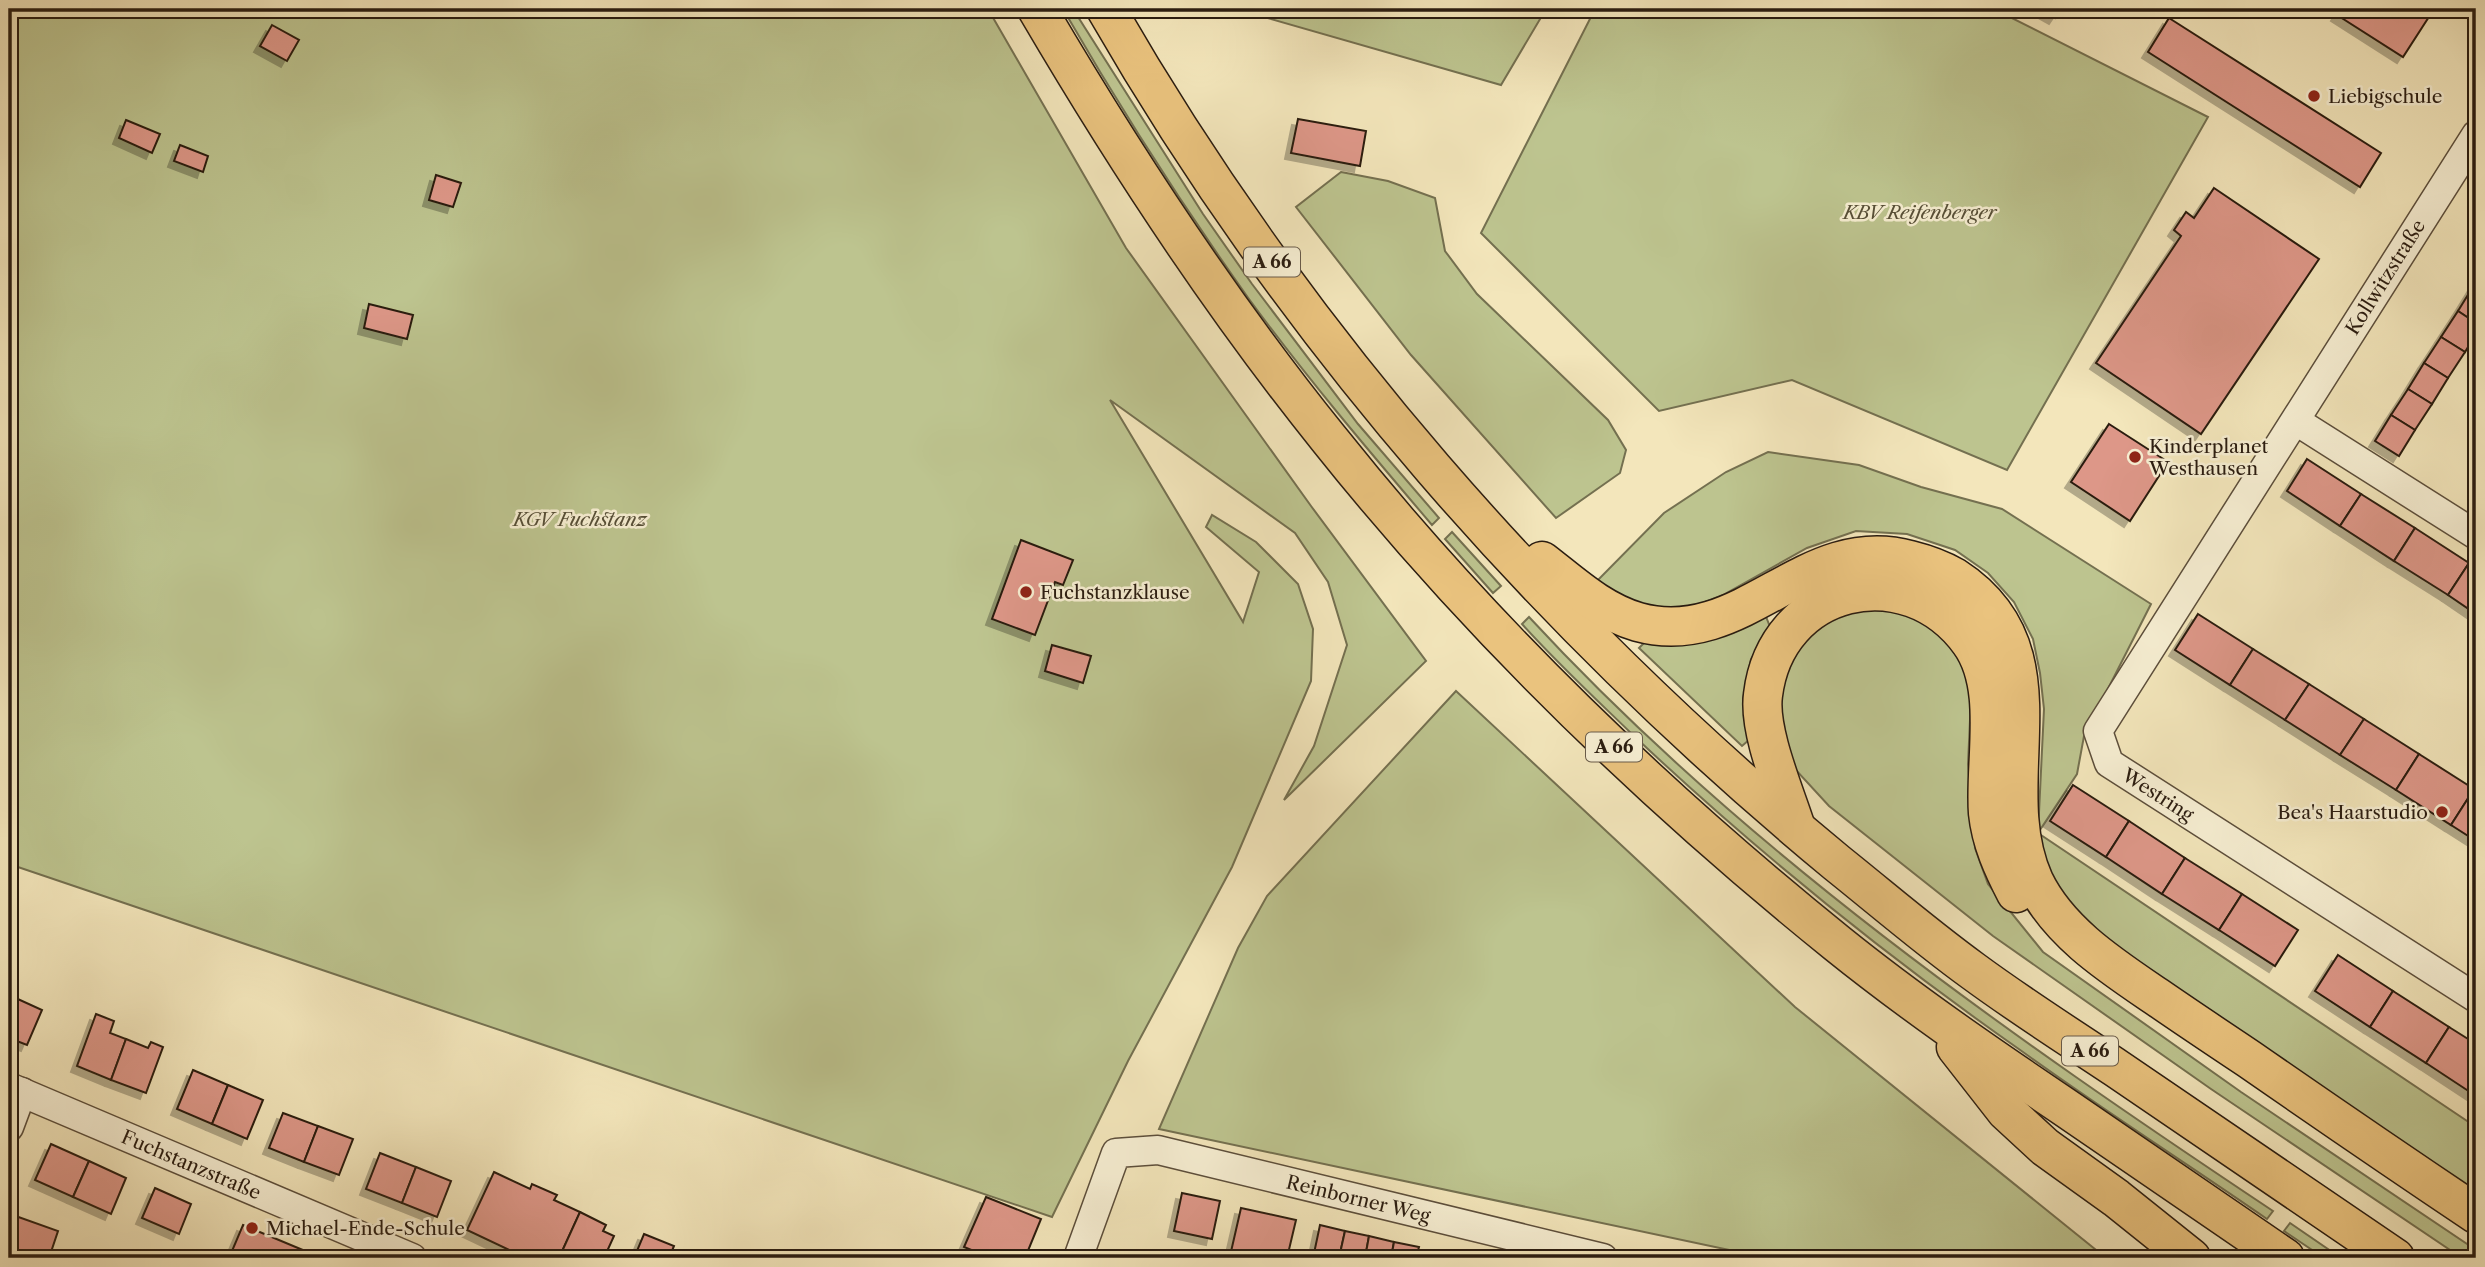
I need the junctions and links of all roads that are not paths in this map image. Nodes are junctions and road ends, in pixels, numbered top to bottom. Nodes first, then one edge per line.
1 (1037, 9) edge
2 (1106, 9) edge
3 (2476, 135) edge
4 (2296, 421) junction
5 (1453, 490) junction
6 (2476, 535) edge
7 (1796, 828) junction
8 (2476, 998) edge
9 (1933, 1018) junction
10 (15, 1089) edge
11 (9, 1127) edge
12 (2476, 1214) edge
13 (2476, 1232) edge
14 (412, 1258) edge
15 (1078, 1258) edge
16 (1603, 1258) edge
17 (2191, 1258) edge
18 (2285, 1258) edge
19 (2395, 1258) edge

1 - 9 highway, A 66
2 - 5 highway, A 66
3 - 4 street, Kollwitzstraße
4 - 6 street
4 - 8 street, Westring
5 - 7 highway, A 66
5 - 12 highway
7 - 13 highway
7 - 19 highway, A 66
9 - 17 highway
9 - 18 highway, A 66
10 - 11 street
10 - 14 street, Fuchstanzstraße
15 - 16 street, Reinborner Weg

